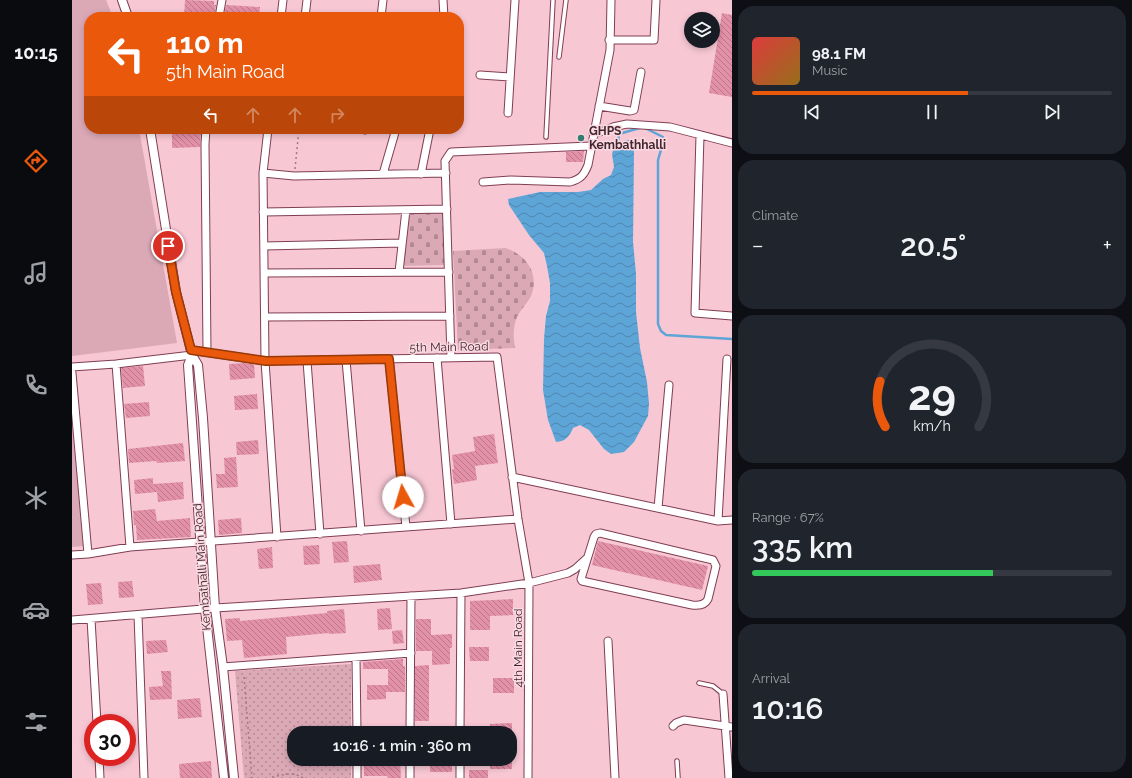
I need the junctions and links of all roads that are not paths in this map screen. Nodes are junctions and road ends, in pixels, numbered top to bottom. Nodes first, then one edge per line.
1 (122, 0) edge
2 (222, 0) edge
3 (283, 0) edge
4 (307, 0) edge
5 (383, 0) edge
6 (443, 0) edge
7 (515, 0) edge
8 (553, 0) edge
9 (566, 0) edge
10 (611, 0) edge
11 (656, 0) edge
12 (126, 12) edge
13 (220, 12) edge
14 (282, 12) edge
15 (306, 12) edge
16 (382, 12) edge
17 (444, 12) edge
18 (609, 40) junction
19 (560, 57) dead end
20 (641, 72) dead end
21 (480, 75) dead end
22 (510, 77) junction
23 (599, 106) junction
24 (508, 113) dead end
25 (593, 133) junction
26 (151, 134) edge
27 (206, 134) edge
28 (267, 134) edge
29 (394, 134) edge
30 (429, 134) edge
31 (700, 135) junction
32 (546, 137) dead end
33 (732, 143) edge
34 (590, 146) junction
35 (263, 173) junction
36 (446, 173) junction
37 (382, 174) junction
38 (421, 174) junction
39 (483, 182) dead end
40 (447, 209) junction
41 (406, 210) junction
42 (263, 212) junction
43 (402, 243) junction
44 (264, 246) junction
45 (399, 272) junction
46 (449, 272) junction
47 (264, 273) junction
48 (450, 316) junction
49 (732, 316) edge
50 (265, 317) junction
51 (207, 351) junction
52 (192, 352) junction
53 (438, 358) junction
54 (452, 358) junction
55 (389, 359) junction
56 (727, 359) dead end
57 (346, 360) junction
58 (266, 361) junction
59 (306, 361) junction
60 (116, 364) junction
61 (72, 367) edge
62 (72, 373) edge
63 (669, 385) dead end
64 (512, 477) junction
65 (658, 508) junction
66 (518, 519) junction
67 (718, 520) junction
68 (732, 520) edge
69 (451, 524) junction
70 (406, 527) junction
71 (361, 530) junction
72 (320, 534) junction
73 (277, 537) junction
74 (212, 541) junction
75 (200, 542) junction
76 (130, 547) junction
77 (88, 554) junction
78 (72, 555) edge
79 (587, 558) junction
80 (529, 583) junction
81 (461, 593) junction
82 (411, 596) junction
83 (215, 608) junction
84 (205, 609) junction
85 (138, 615) junction
86 (91, 618) junction
87 (72, 620) edge
88 (608, 641) dead end
89 (411, 653) junction
90 (356, 658) junction
91 (223, 667) junction
92 (699, 683) dead end
93 (723, 694) joint
94 (96, 714) edge
95 (356, 726) edge
96 (410, 726) edge
97 (460, 726) edge
98 (673, 726) dead end
99 (728, 727) edge
100 (677, 760) dead end
101 (99, 766) edge
102 (357, 766) edge
103 (410, 766) edge
104 (460, 766) edge
105 (100, 778) edge
106 (144, 778) edge
107 (224, 778) edge
108 (234, 778) edge
109 (357, 778) edge
110 (410, 778) edge
111 (460, 778) edge
112 (528, 778) edge
113 (615, 778) edge
114 (678, 778) edge
115 (728, 778) edge

1 - 12 street
2 - 13 street
3 - 14 street
4 - 15 street
5 - 16 street
6 - 17 street
7 - 22 street
8 - 32 lane
9 - 19 lane
10 - 18 street
11 - 18 street
18 - 23 street
20 - 23 street
21 - 22 street
22 - 24 street
23 - 25 street
25 - 31 street
25 - 34 street
26 - 52 street, Kembathalli Main Road
27 - 51 street
28 - 35 street
29 - 37 street
30 - 38 street
31 - 33 street
31 - 49 street
34 - 36 street
34 - 39 street
35 - 37 street
35 - 42 street
36 - 38 street
36 - 40 street
37 - 38 street
40 - 41 street
40 - 46 street
41 - 42 street
41 - 43 street
42 - 44 street
43 - 44 street
43 - 45 street
44 - 47 street
45 - 46 street
45 - 47 street
46 - 48 street
47 - 50 street
48 - 50 street
48 - 54 street
50 - 58 street
51 - 52 street, 5th Main Road
51 - 58 street, 5th Main Road
52 - 60 street, 5th Main Road
52 - 74 street, Kembathalli Main Road
52 - 75 street, Kembathalli Main Road
53 - 54 street, 5th Main Road
53 - 55 street, 5th Main Road
53 - 69 street
54 - 64 street, 5th Main Road
55 - 57 street, 5th Main Road
55 - 70 street
56 - 67 street
57 - 59 street, 5th Main Road
57 - 71 street
58 - 59 street, 5th Main Road
58 - 73 street
59 - 72 street
60 - 61 street, 5th Main Road
60 - 76 street
62 - 77 street
63 - 65 street
64 - 65 street
64 - 66 street, 5th Main Road
65 - 67 street
66 - 69 street
66 - 80 street, 4th Main Road
67 - 68 street
69 - 70 street
70 - 71 street
71 - 72 street
72 - 73 street
73 - 74 street
74 - 75 street
74 - 83 street, Kembathalli Main Road
75 - 76 street
75 - 84 street, Kembathalli Main Road
76 - 77 street
77 - 78 street
79 - 79 street
79 - 80 street
80 - 81 street
80 - 112 street, 4th Main Road
81 - 82 street
81 - 97 street
82 - 83 street
82 - 89 street
83 - 84 street
83 - 91 street, Kembathalli Main Road
84 - 85 street
84 - 107 street, Kembathalli Main Road
85 - 86 street
85 - 106 street
86 - 87 street
86 - 94 street
88 - 113 street
89 - 90 street
89 - 96 street
90 - 91 street
90 - 95 street
91 - 108 street, Kembathalli Main Road
92 - 93 lane
93 - 99 street
98 - 99 street
99 - 115 street
100 - 114 lane
101 - 105 street
102 - 109 street
103 - 110 street
104 - 111 street

